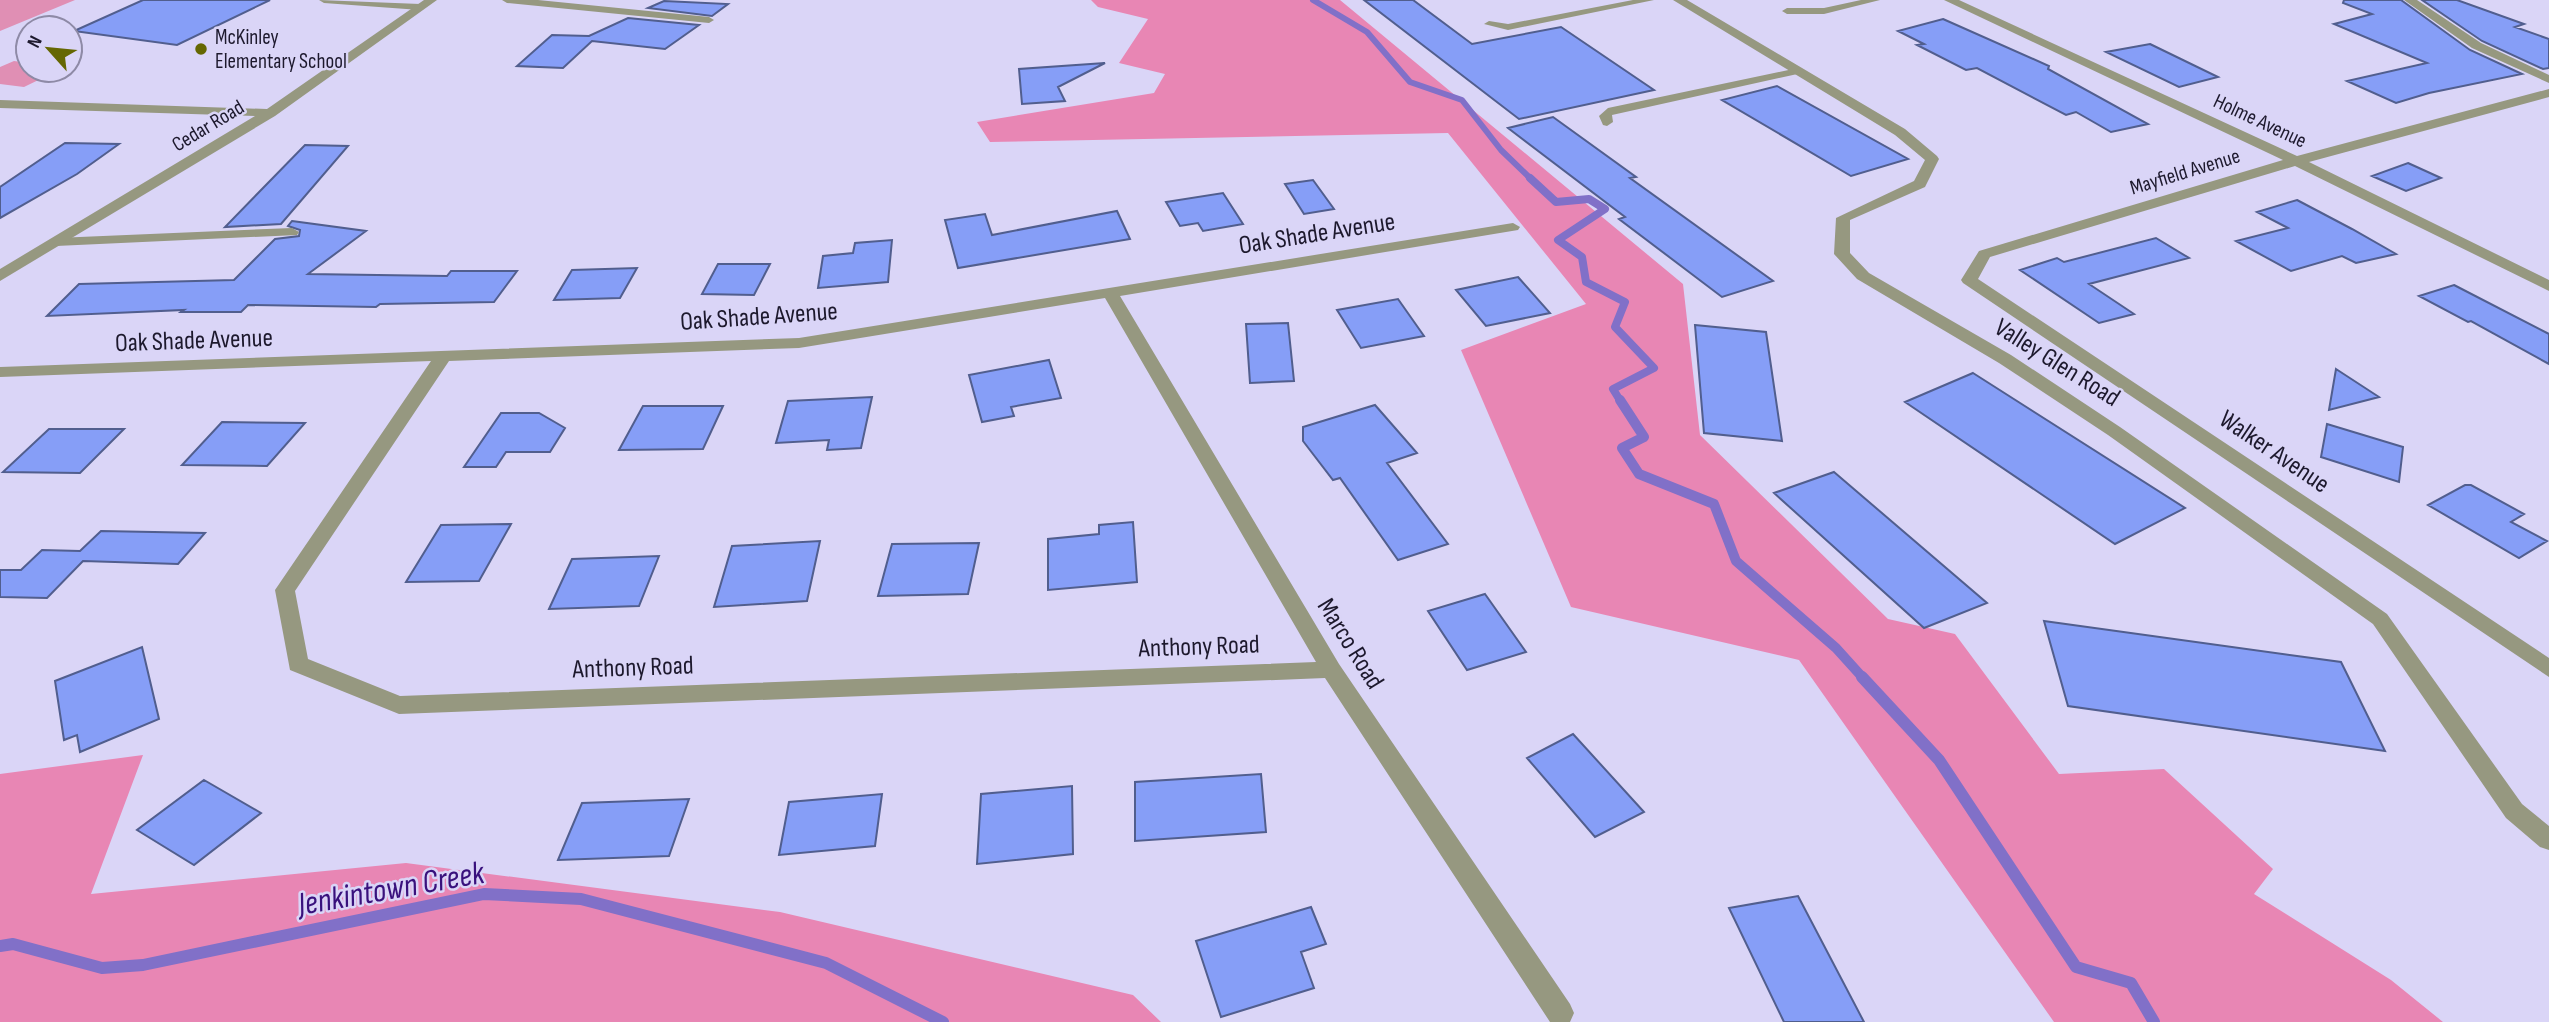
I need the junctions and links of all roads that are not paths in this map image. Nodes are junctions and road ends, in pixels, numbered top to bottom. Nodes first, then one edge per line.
1 (324, 0) edge
2 (507, 0) edge
3 (1650, 0) edge
4 (1679, 0) edge
5 (1875, 0) edge
6 (1950, 0) edge
7 (2410, 0) edge
8 (425, 4) edge
9 (1787, 11) dead end
10 (709, 20) dead end
11 (1489, 24) dead end
12 (1798, 71) junction
13 (2549, 79) edge
14 (2549, 93) edge
15 (0, 104) edge
16 (270, 113) junction
17 (1607, 122) dead end
18 (2296, 162) junction
19 (1513, 227) dead end
20 (292, 232) dead end
21 (56, 242) junction
22 (0, 276) edge
23 (1969, 280) joint
24 (2549, 286) edge
25 (1110, 293) junction
26 (442, 358) junction
27 (0, 372) edge
28 (2549, 669) edge
29 (1331, 670) junction
30 (2549, 840) edge
31 (1560, 1013) dead end

1 - 8 lane
2 - 10 lane
3 - 11 lane
4 - 12 street, Valley Glen Road
5 - 9 lane
6 - 18 street, Holme Avenue
7 - 13 street
8 - 16 street, Cedar Road
12 - 17 lane
12 - 30 street, Valley Glen Road
14 - 18 street, Mayfield Avenue
15 - 16 street
16 - 21 street, Cedar Road
18 - 23 street, Mayfield Avenue
18 - 24 street, Holme Avenue
19 - 25 street, Oak Shade Avenue
20 - 21 lane
21 - 22 street, Cedar Road
23 - 28 street, Walker Avenue
25 - 26 street, Oak Shade Avenue
25 - 29 street, Marco Road
26 - 27 street, Oak Shade Avenue
26 - 29 street, Anthony Road
29 - 31 street, Marco Road

